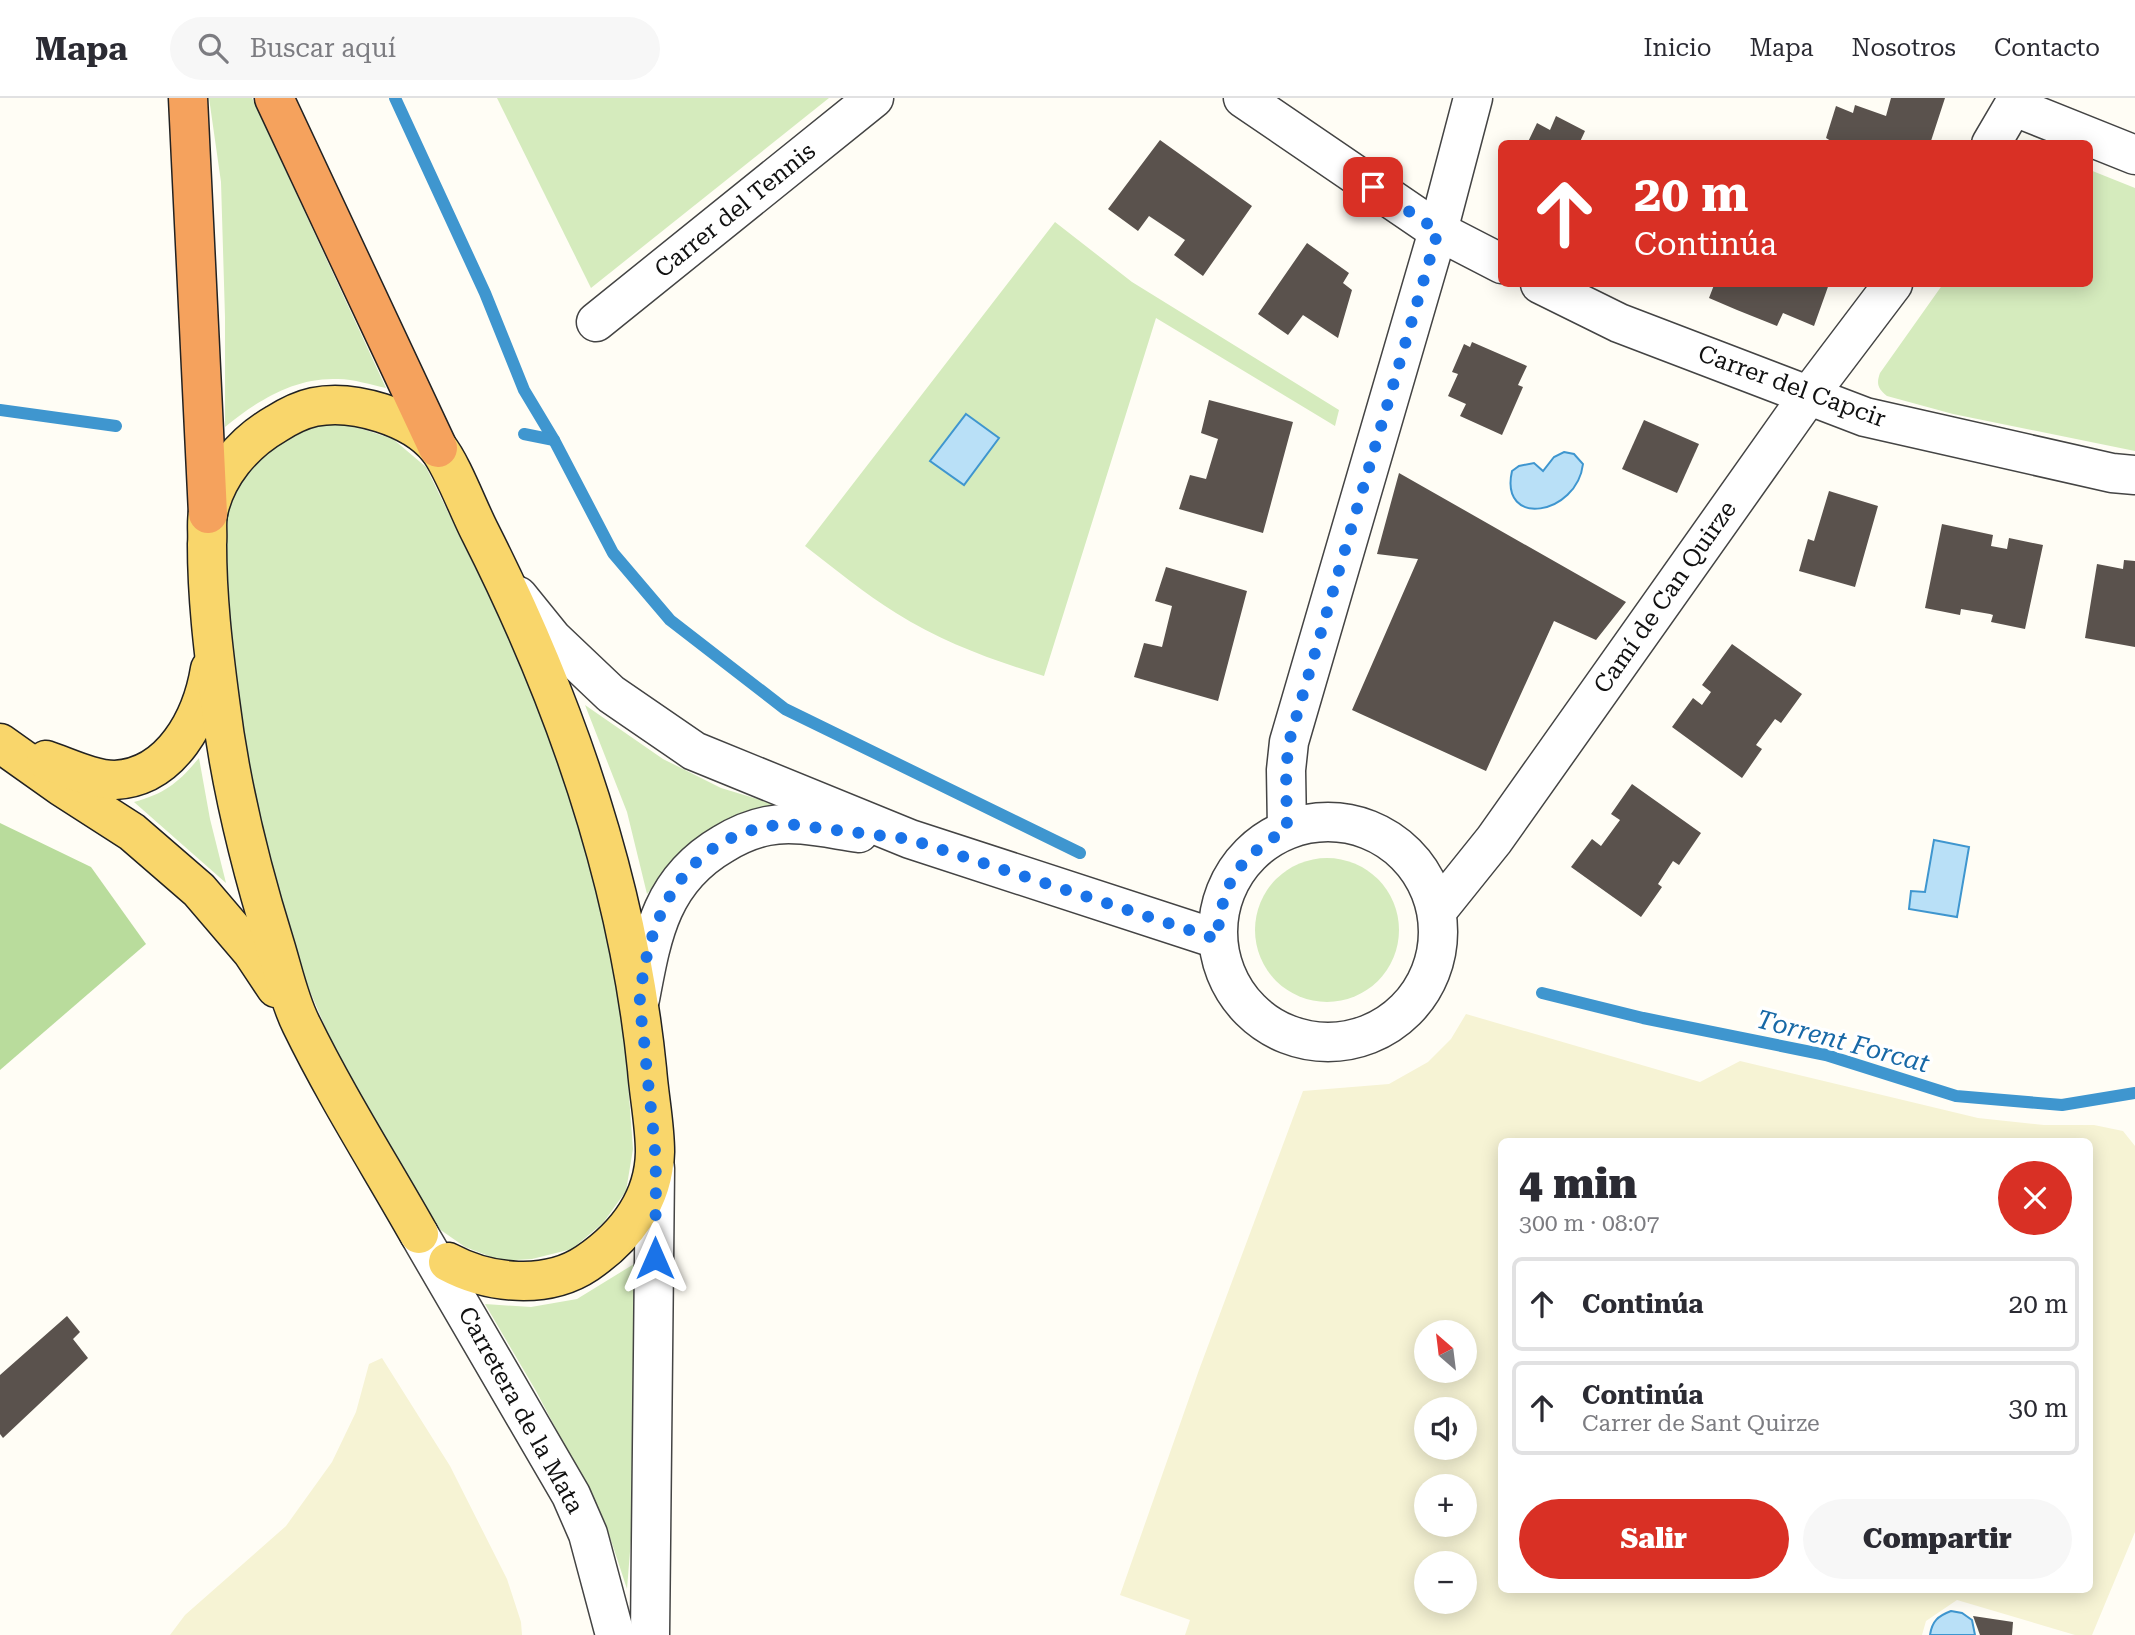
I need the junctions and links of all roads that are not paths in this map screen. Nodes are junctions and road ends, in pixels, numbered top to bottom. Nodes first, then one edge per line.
1 (188, 98) edge
2 (274, 98) edge
3 (874, 98) edge
4 (1243, 98) edge
5 (1473, 98) edge
6 (2016, 102) edge
7 (1992, 140) edge
8 (2135, 155) edge
9 (1438, 231) junction
10 (1498, 262) edge
11 (1547, 287) edge
12 (1891, 287) edge
13 (596, 322) dead end
14 (1809, 395) junction
15 (438, 448) junction
16 (2135, 475) edge
17 (208, 514) junction
18 (506, 582) junction
19 (213, 649) junction
20 (1, 744) edge
21 (1287, 829) junction
22 (909, 839) junction
23 (1437, 911) junction
24 (1217, 939) junction
25 (640, 999) junction
26 (299, 1021) junction
27 (655, 1154) junction
28 (419, 1234) junction
29 (448, 1262) joint
30 (615, 1635) edge
31 (650, 1635) edge

1 - 17 highway
2 - 15 highway
3 - 13 street, Carrer del Tennis
4 - 9 street
5 - 9 street
6 - 7 street
6 - 8 street
9 - 10 street
9 - 21 street
11 - 14 street, Carrer del Capcir
12 - 14 street, Camí de Can Quirze
14 - 16 street, Carrer del Capcir
14 - 23 street, Camí de Can Quirze
15 - 17 main road
15 - 18 main road
17 - 19 main road
18 - 22 street
18 - 25 main road
19 - 20 main road
19 - 26 main road
20 - 26 main road
21 - 23 street
21 - 24 street
22 - 24 street
22 - 25 street
23 - 24 street
25 - 27 main road
26 - 28 main road
27 - 29 main road
27 - 31 street
28 - 29 street
28 - 30 street, Carretera de la Mata

